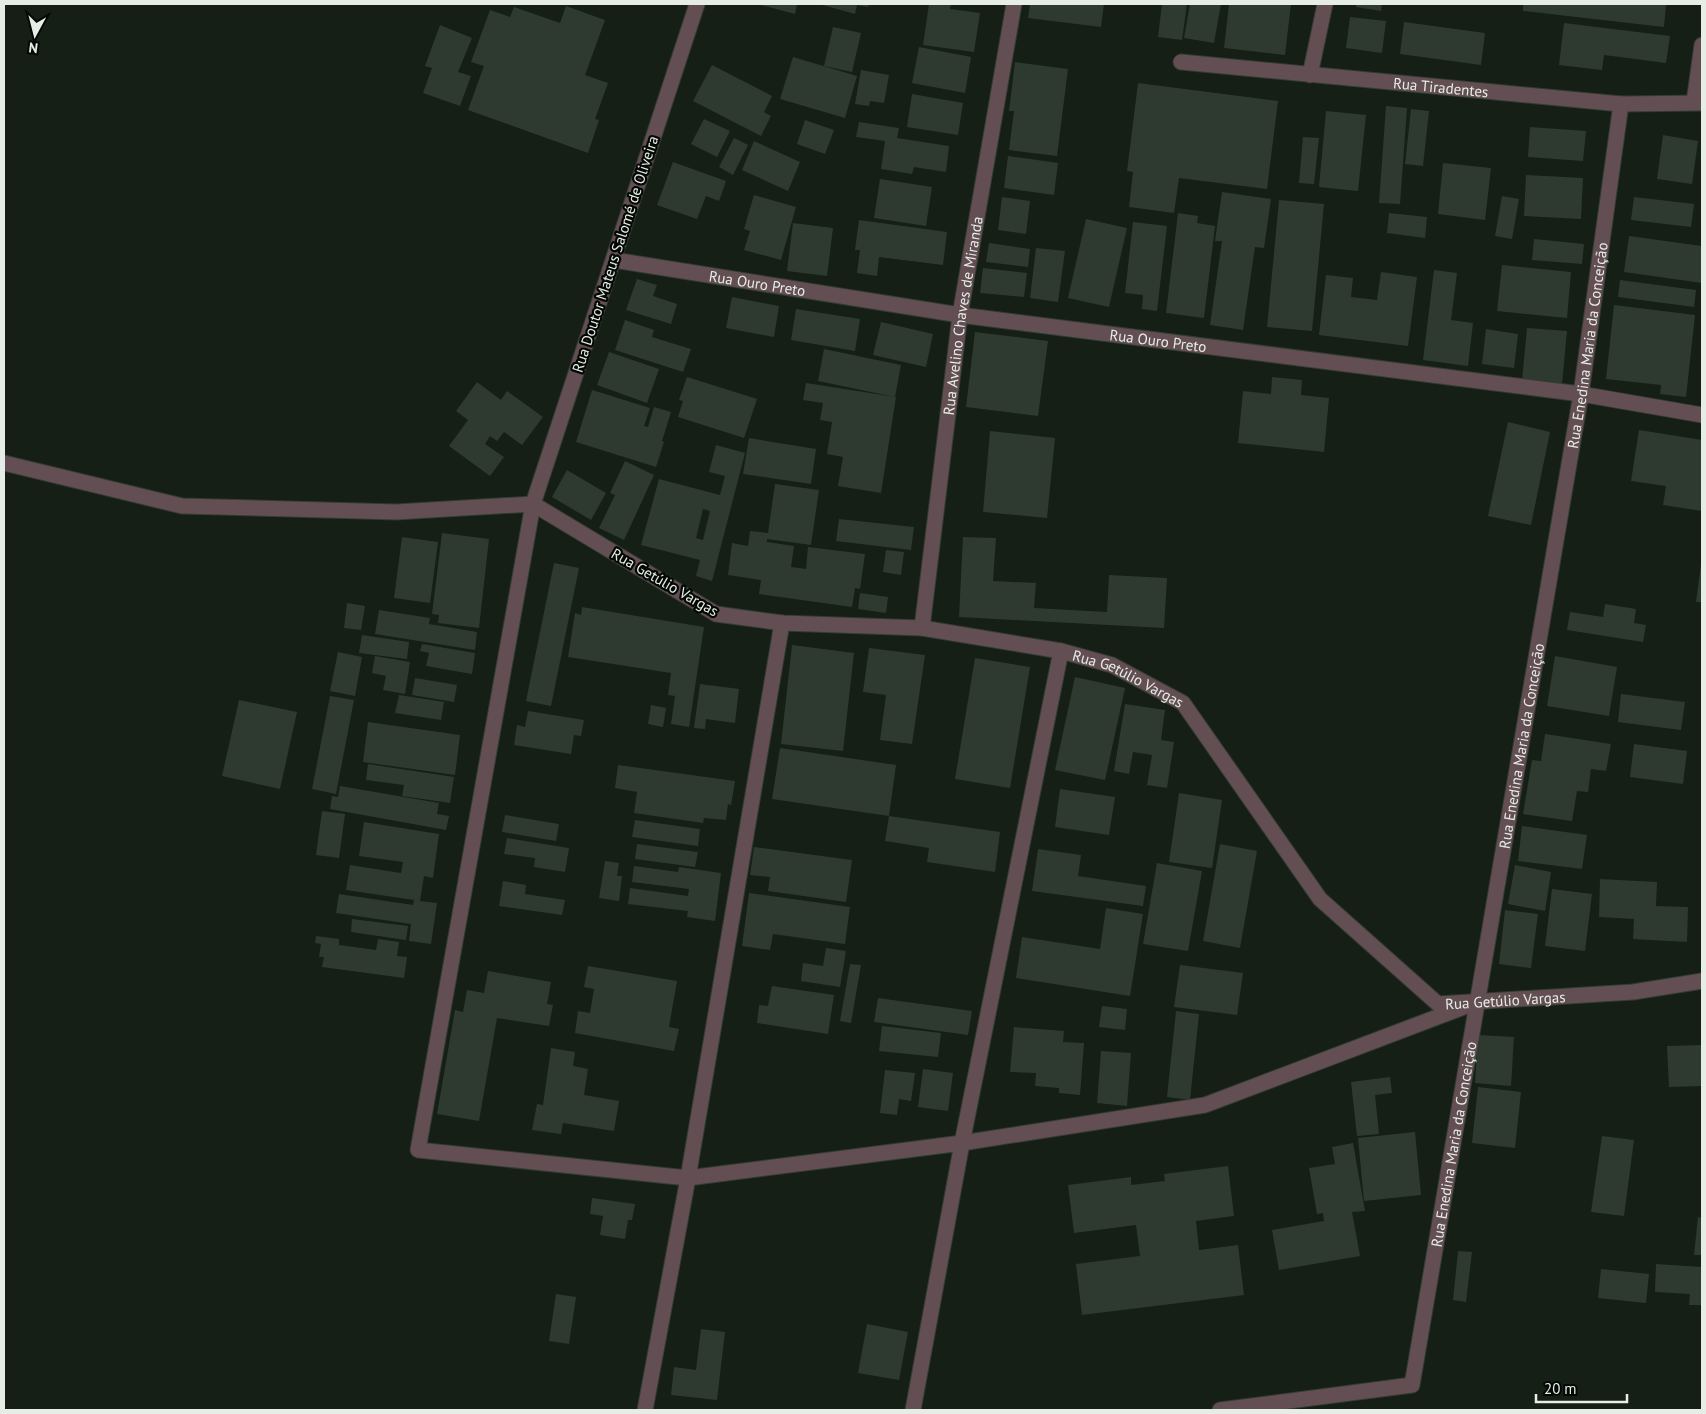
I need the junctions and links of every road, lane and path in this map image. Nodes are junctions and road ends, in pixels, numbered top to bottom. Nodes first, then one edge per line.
1 (697, 4) edge
2 (1014, 4) edge
3 (1325, 4) edge
4 (1702, 45) edge
5 (1181, 62) dead end
6 (1310, 75) junction
7 (1698, 103) edge
8 (1621, 104) junction
9 (614, 260) junction
10 (960, 315) junction
11 (1581, 394) junction
12 (1702, 415) edge
13 (4, 463) edge
14 (532, 504) junction
15 (782, 624) junction
16 (922, 628) junction
17 (1061, 651) junction
18 (1702, 981) edge
19 (1477, 1002) junction
20 (962, 1143) junction
21 (688, 1178) junction
22 (645, 1410) edge
23 (913, 1410) edge
24 (1220, 1410) edge

1 - 9 street, Rua Doutor Mateus Salomé de Oliveira
2 - 10 street, Rua Avelino Chaves de Miranda
3 - 6 street
4 - 7 street
5 - 6 street, Rua Tiradentes
6 - 8 street, Rua Tiradentes
7 - 8 street, Rua Tiradentes
8 - 11 street, Rua Enedina Maria da Conceição
9 - 10 street, Rua Ouro Preto
9 - 14 street, Rua Doutor Mateus Salomé de Oliveira
10 - 11 street, Rua Ouro Preto
10 - 16 street, Rua Avelino Chaves de Miranda
11 - 12 street, Rua Ouro Preto
11 - 19 street, Rua Enedina Maria da Conceição
13 - 14 street
14 - 15 street, Rua Getúlio Vargas
14 - 21 street, Rua Doutor Mateus Salomé de Oliveira
15 - 16 street, Rua Getúlio Vargas
15 - 21 street
16 - 17 street, Rua Getúlio Vargas
17 - 19 street, Rua Getúlio Vargas
17 - 20 street
18 - 19 street, Rua Getúlio Vargas
19 - 20 street
19 - 24 street, Rua Enedina Maria da Conceição
20 - 21 street
20 - 23 street
21 - 22 street

